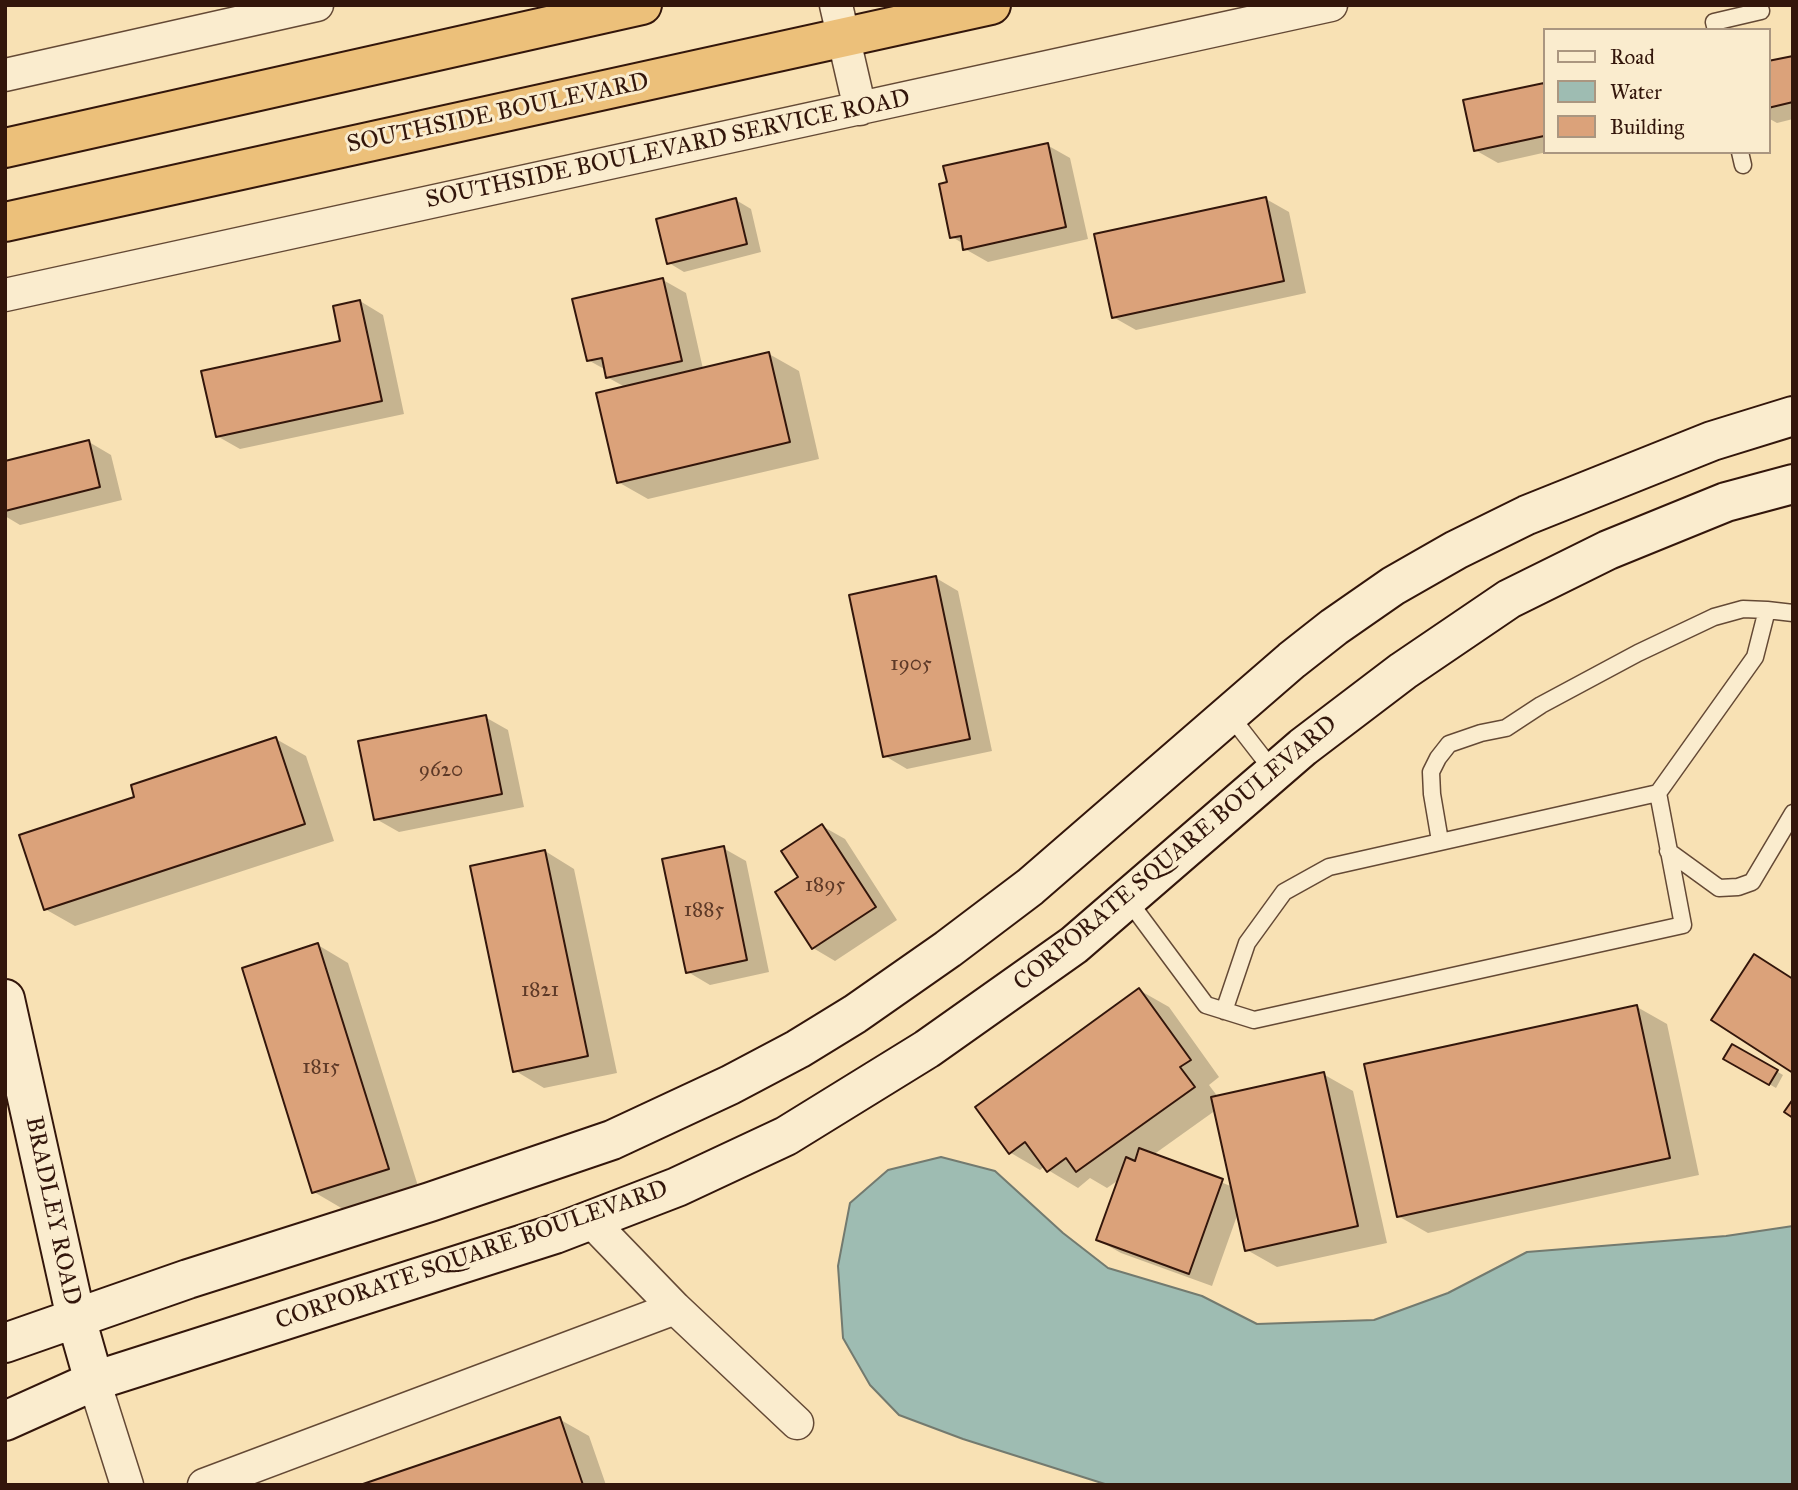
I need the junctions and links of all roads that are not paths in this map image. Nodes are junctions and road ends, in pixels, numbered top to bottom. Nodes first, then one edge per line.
1 (317, 5) edge
2 (642, 5) edge
3 (991, 5) edge
4 (1331, 5) edge
5 (1759, 5) edge
6 (840, 22) edge
7 (1716, 28) edge
8 (5, 75) edge
9 (860, 109) junction
10 (5, 148) edge
11 (5, 222) edge
12 (5, 295) edge
13 (1793, 416) edge
14 (1793, 484) edge
15 (1767, 610) junction
16 (1793, 613) edge
17 (1229, 714) junction
18 (1275, 772) junction
19 (1658, 793) junction
20 (1793, 813) edge
21 (1440, 841) junction
22 (1668, 851) junction
23 (1128, 900) junction
24 (5, 999) edge
25 (1224, 1011) junction
26 (590, 1220) junction
27 (675, 1308) junction
28 (76, 1318) junction
29 (5, 1343) edge
30 (94, 1381) junction
31 (5, 1421) edge
32 (797, 1423) dead end
33 (127, 1485) edge
34 (204, 1485) edge

1 - 8 street
2 - 10 highway
3 - 6 highway, SOUTHSIDE BOULEVARD
4 - 9 street, SOUTHSIDE BOULEVARD SERVICE ROAD
5 - 7 lane
6 - 9 street
6 - 11 highway, SOUTHSIDE BOULEVARD
9 - 12 street, SOUTHSIDE BOULEVARD SERVICE ROAD
13 - 17 street
14 - 18 street, CORPORATE SQUARE BOULEVARD
15 - 16 lane
15 - 19 lane
15 - 21 lane
17 - 18 lane
17 - 28 street
18 - 23 street, CORPORATE SQUARE BOULEVARD
19 - 21 lane
19 - 22 lane
20 - 22 lane
21 - 25 lane
22 - 25 lane
23 - 25 lane
23 - 26 street, CORPORATE SQUARE BOULEVARD
24 - 28 street, BRADLEY ROAD
26 - 27 street
26 - 30 street, CORPORATE SQUARE BOULEVARD
27 - 32 street
27 - 34 street
28 - 29 street
28 - 30 street, BRADLEY ROAD
30 - 31 street, CORPORATE SQUARE BOULEVARD
30 - 33 street

